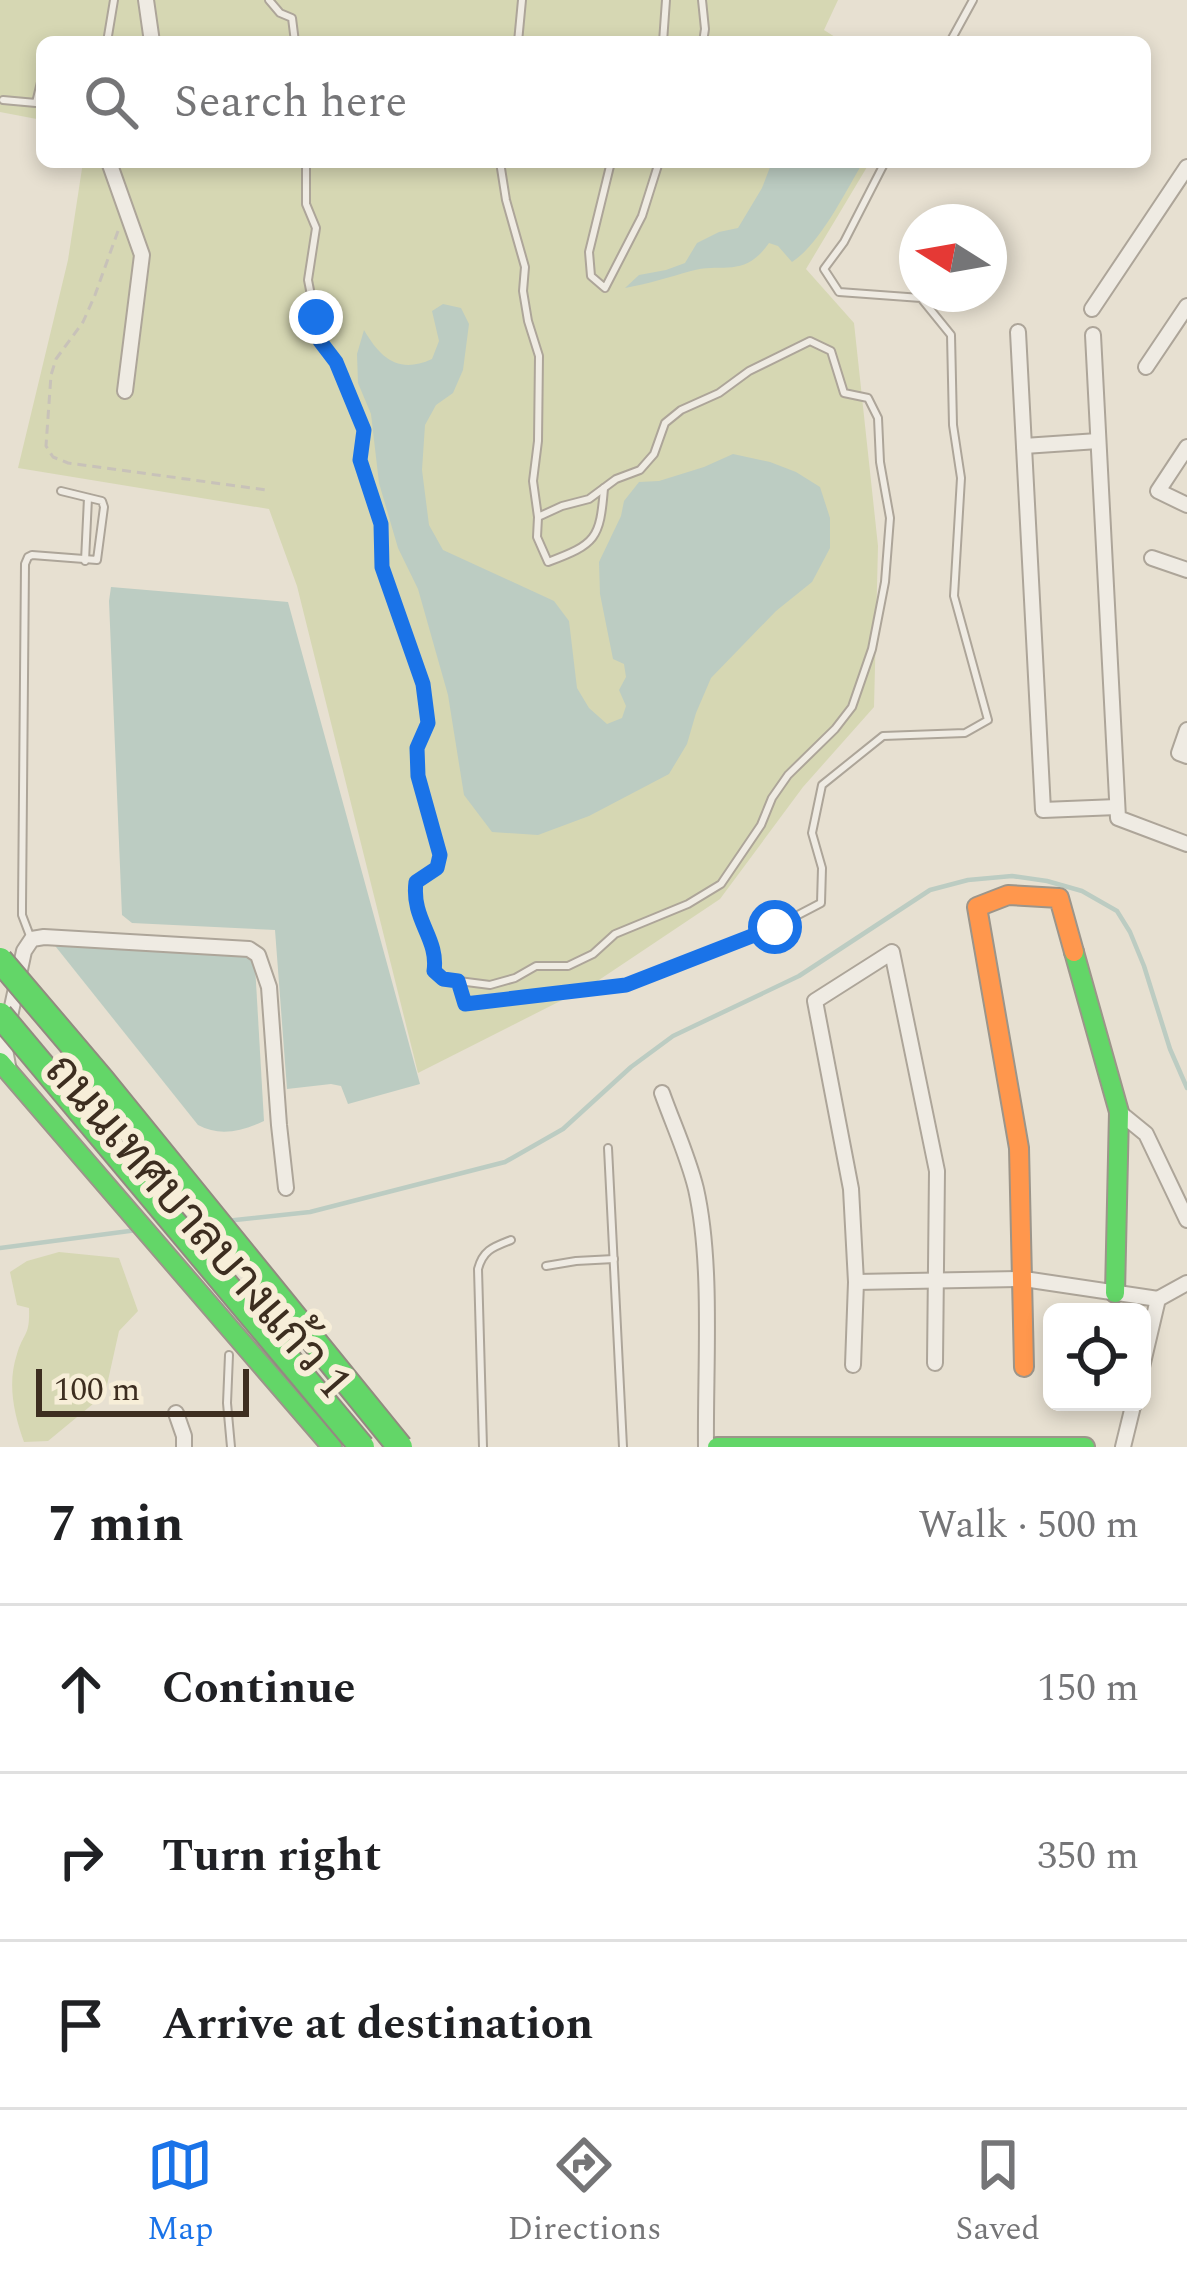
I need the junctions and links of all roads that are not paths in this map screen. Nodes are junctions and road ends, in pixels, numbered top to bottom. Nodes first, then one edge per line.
1 (114, 0) edge
2 (269, 0) edge
3 (522, 0) edge
4 (666, 0) edge
5 (701, 0) edge
6 (974, 0) edge
7 (142, 1) edge
8 (108, 36) edge
9 (151, 36) edge
10 (294, 36) edge
11 (519, 36) edge
12 (663, 36) edge
13 (704, 36) edge
14 (953, 36) edge
15 (3, 100) dead end
16 (36, 103) edge
17 (1187, 166) edge
18 (111, 168) edge
19 (305, 168) edge
20 (501, 168) edge
21 (610, 168) edge
22 (657, 168) edge
23 (883, 168) edge
24 (1187, 306) edge
25 (1092, 309) dead end
26 (1018, 332) dead end
27 (1093, 335) dead end
28 (1146, 368) dead end
29 (125, 391) dead end
30 (1098, 442) junction
31 (1024, 446) junction
32 (1187, 446) edge
33 (604, 488) junction
34 (61, 491) dead end
35 (88, 498) junction
36 (1187, 505) edge
37 (538, 518) junction
38 (1152, 558) dead end
39 (85, 561) junction
40 (1187, 571) edge
41 (1187, 730) edge
42 (1187, 756) edge
43 (1117, 807) junction
44 (1187, 844) edge
45 (32, 939) junction
46 (0, 960) edge
47 (458, 981) junction
48 (0, 1015) edge
49 (6, 1069) edge
50 (662, 1093) dead end
51 (1119, 1112) junction
52 (608, 1148) dead end
53 (286, 1188) dead end
54 (1187, 1220) edge
55 (511, 1240) dead end
56 (614, 1259) junction
57 (547, 1266) dead end
58 (1024, 1279) junction
59 (937, 1281) junction
60 (856, 1282) junction
61 (1187, 1283) edge
62 (1114, 1293) junction
63 (1158, 1300) junction
64 (1151, 1329) edge
65 (230, 1355) dead end
66 (935, 1364) dead end
67 (853, 1365) dead end
68 (1024, 1367) dead end
69 (1132, 1411) edge
70 (176, 1413) dead end
71 (184, 1447) edge
72 (231, 1447) edge
73 (332, 1447) edge
74 (362, 1447) edge
75 (400, 1447) edge
76 (483, 1447) edge
77 (623, 1447) edge
78 (706, 1447) edge
79 (720, 1447) edge
80 (1085, 1447) edge
81 (1123, 1447) edge

1 - 8 lane
2 - 10 lane
3 - 11 lane
4 - 12 lane
5 - 13 lane
6 - 14 lane
7 - 9 street
15 - 16 lane
17 - 25 street
18 - 29 street
19 - 47 lane
20 - 37 lane
21 - 22 lane
23 - 47 lane
24 - 28 street
26 - 31 street
27 - 30 street
30 - 31 street
30 - 43 street
31 - 43 street
32 - 36 street
33 - 37 lane
33 - 37 lane
33 - 47 lane
34 - 35 lane
35 - 39 lane
35 - 39 lane
38 - 40 street
39 - 45 lane
41 - 42 street
43 - 44 street
45 - 49 street
45 - 53 street
46 - 75 main road, bridge
48 - 74 main road, bridge
49 - 73 main road, ถนนเทศบาลบางแก้ว 1
50 - 78 street
51 - 54 street
51 - 58 main road
51 - 62 main road
52 - 56 lane
55 - 76 lane
56 - 57 lane
56 - 77 lane
58 - 59 street
58 - 62 street
58 - 68 main road
59 - 60 street
59 - 60 street
59 - 66 street
60 - 67 street
61 - 63 street
62 - 63 street
63 - 64 street
65 - 72 lane
69 - 81 street
70 - 71 street
79 - 80 main road

